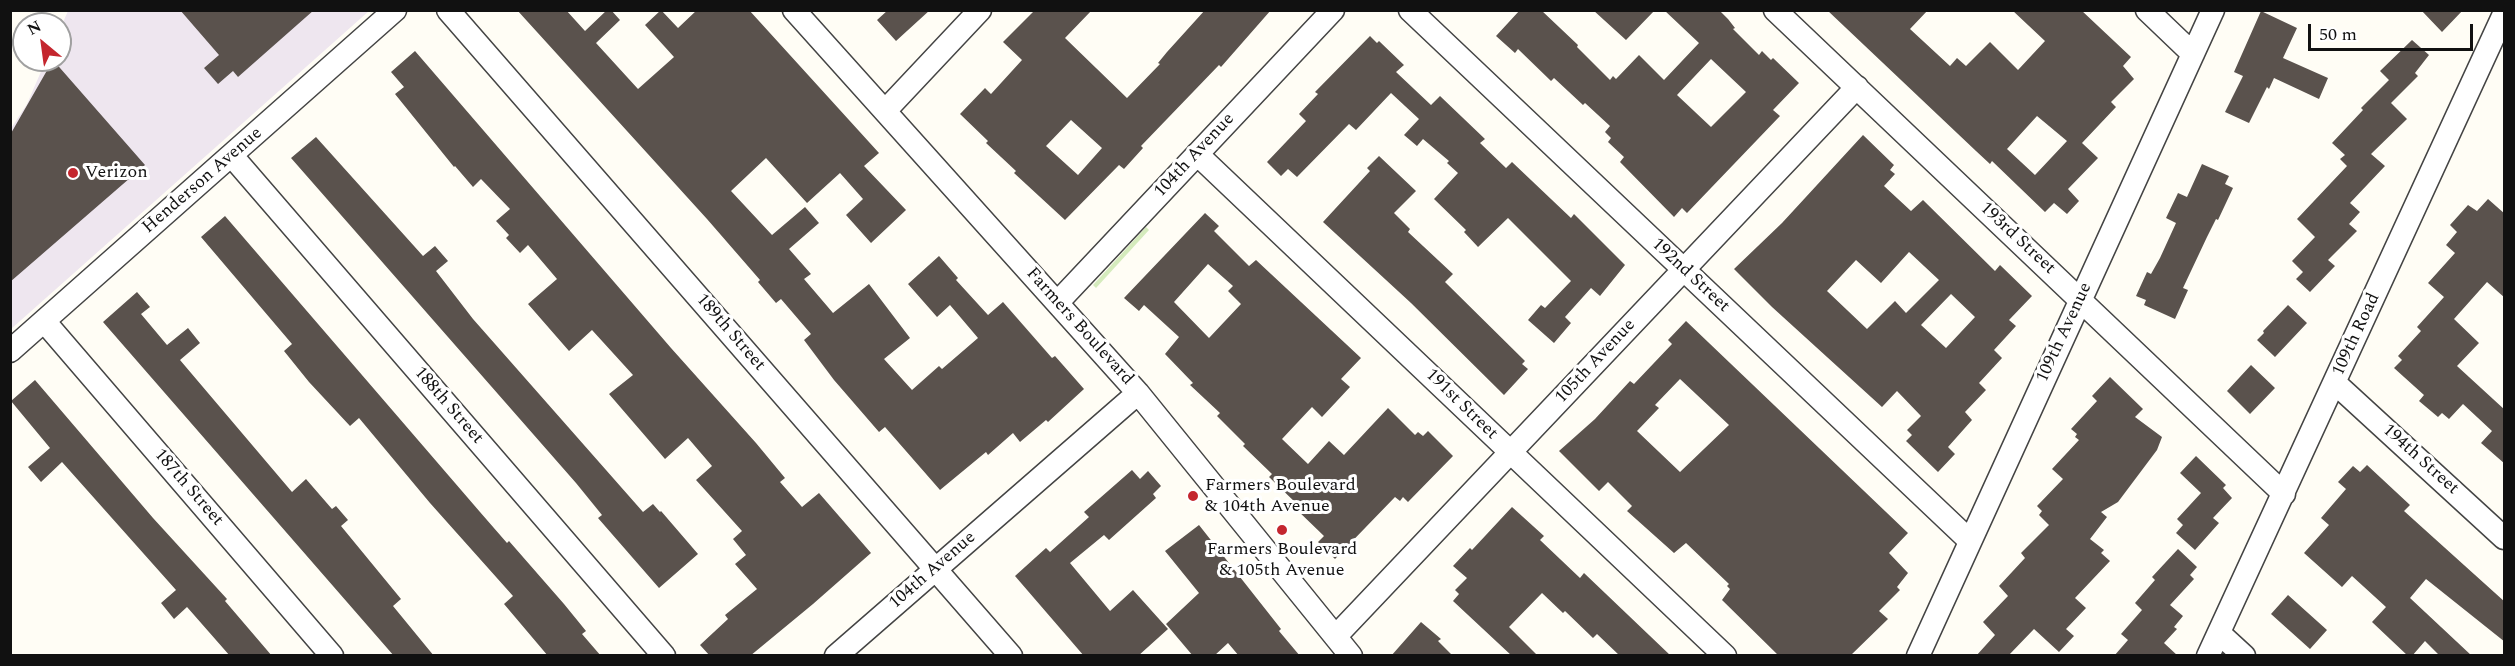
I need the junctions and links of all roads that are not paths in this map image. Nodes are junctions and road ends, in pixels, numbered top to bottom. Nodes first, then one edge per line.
1 (395, 10) edge
2 (448, 10) edge
3 (794, 10) edge
4 (981, 10) edge
5 (1333, 10) edge
6 (1410, 10) edge
7 (1775, 10) edge
8 (2147, 10) edge
9 (2213, 10) edge
10 (2505, 14) edge
11 (2193, 54) junction
12 (1857, 87) junction
13 (885, 111) junction
14 (1197, 154) junction
15 (232, 156) junction
16 (1683, 269) junction
17 (2080, 300) junction
18 (1058, 302) junction
19 (44, 321) junction
20 (10, 351) edge
21 (2335, 383) junction
22 (1138, 393) junction
23 (1511, 453) junction
24 (2284, 494) junction
25 (2505, 538) edge
26 (1970, 541) junction
27 (936, 568) junction
28 (2219, 633) junction
29 (1336, 636) junction
30 (332, 656) edge
31 (664, 656) edge
32 (836, 656) edge
33 (1011, 656) edge
34 (1351, 656) edge
35 (1725, 656) edge
36 (1918, 656) edge
37 (2208, 656) edge
38 (2244, 656) edge

1 - 15 street, Henderson Avenue
2 - 27 street, 189th Street
3 - 13 street, Farmers Boulevard
4 - 13 street
5 - 14 street, 104th Avenue
6 - 16 street, 192nd Street
7 - 12 street, 193rd Street
8 - 11 street
9 - 11 street, 109th Avenue
10 - 21 street, 109th Road
11 - 17 street, 109th Avenue
12 - 16 street, 105th Avenue
12 - 17 street, 193rd Street
13 - 18 street, Farmers Boulevard
14 - 18 street, 104th Avenue
14 - 23 street, 191st Street
15 - 19 street, Henderson Avenue
15 - 31 street, 188th Street
16 - 23 street, 105th Avenue
16 - 26 street, 192nd Street
17 - 24 street, 193rd Street
17 - 26 street, 109th Avenue
18 - 22 street, Farmers Boulevard
19 - 20 street, Henderson Avenue
19 - 30 street, 187th Street
21 - 24 street, 109th Road
21 - 25 street, 194th Street
22 - 27 street, 104th Avenue
22 - 29 street, Farmers Boulevard
23 - 29 street, 105th Avenue
23 - 35 street, 191st Street
24 - 28 street, 109th Road
26 - 36 street, 109th Avenue
27 - 32 street, 104th Avenue
27 - 33 street, 189th Street
28 - 37 street, 109th Road
28 - 38 street
29 - 34 street, Farmers Boulevard

